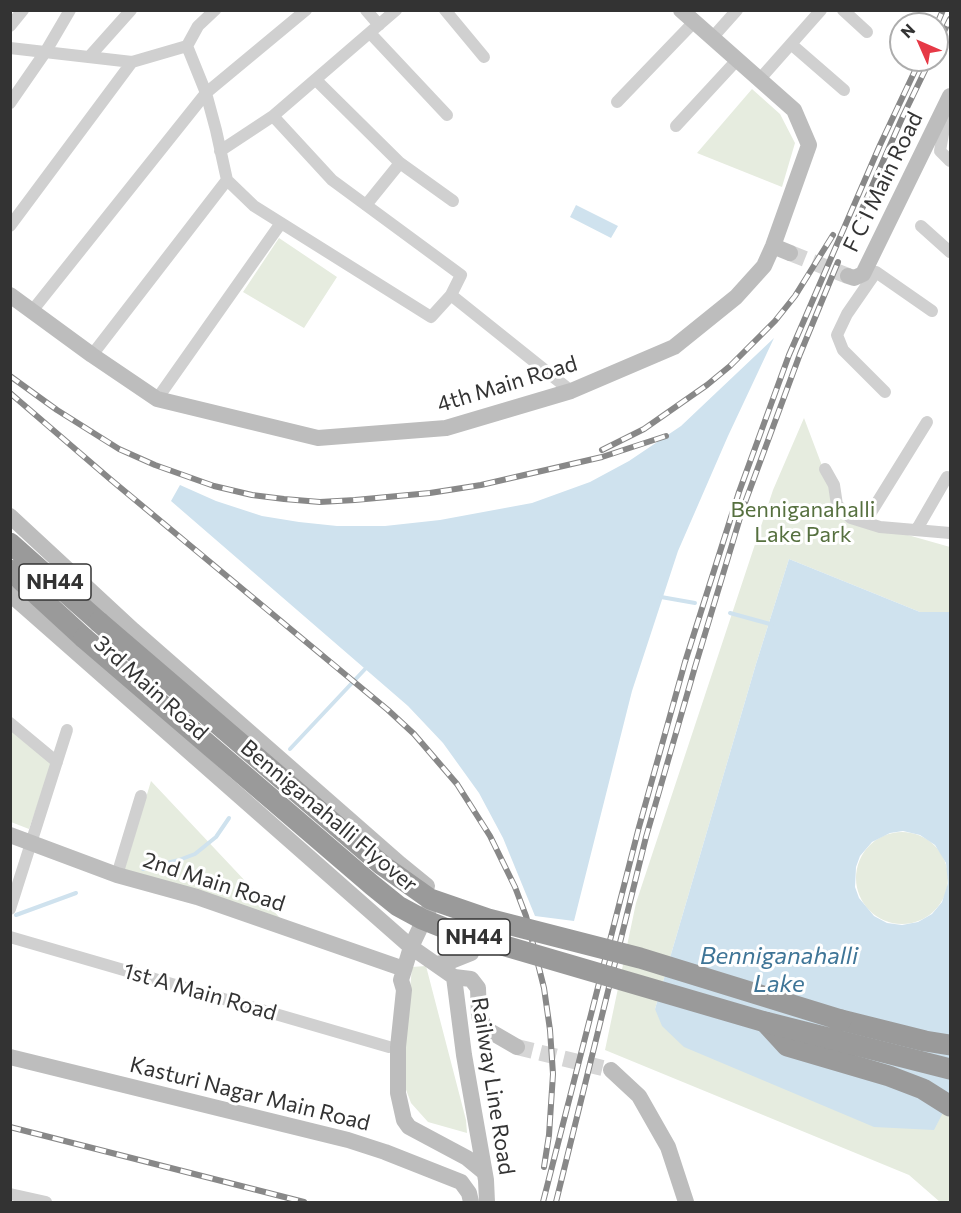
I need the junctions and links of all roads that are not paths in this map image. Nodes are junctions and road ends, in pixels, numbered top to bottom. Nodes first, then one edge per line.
1 (23, 10) edge
2 (70, 10) edge
3 (131, 10) edge
4 (215, 10) edge
5 (306, 10) edge
6 (366, 10) edge
7 (396, 10) edge
8 (445, 10) edge
9 (737, 10) edge
10 (821, 10) edge
11 (843, 10) edge
12 (687, 16) edge
13 (10, 26) edge
14 (374, 29) junction
15 (867, 32) dead end
16 (712, 38) junction
17 (791, 45) junction
18 (187, 46) junction
19 (10, 48) edge
20 (46, 51) junction
21 (89, 57) junction
22 (484, 57) dead end
23 (737, 60) junction
24 (132, 62) junction
25 (316, 80) junction
26 (759, 80) junction
27 (844, 90) dead end
28 (206, 93) junction
29 (950, 97) edge
30 (617, 102) dead end
31 (10, 103) edge
32 (447, 115) dead end
33 (273, 116) junction
34 (676, 126) dead end
35 (220, 151) junction
36 (951, 161) edge
37 (400, 163) junction
38 (227, 180) junction
39 (453, 201) dead end
40 (366, 205) junction
41 (281, 223) junction
42 (10, 226) edge
43 (921, 226) dead end
44 (773, 246) junction
45 (951, 252) edge
46 (790, 253) tunnel mouth
47 (851, 277) joint
48 (10, 294) edge
49 (451, 295) junction
50 (858, 298) junction
51 (32, 311) junction
52 (932, 311) dead end
53 (92, 355) junction
54 (572, 391) junction
55 (885, 392) dead end
56 (157, 399) junction
57 (927, 422) dead end
58 (825, 469) dead end
59 (947, 477) dead end
60 (10, 516) edge
61 (865, 522) junction
62 (917, 529) junction
63 (951, 533) edge
64 (10, 543) edge
65 (10, 570) edge
66 (10, 594) edge
67 (10, 723) edge
68 (67, 730) dead end
69 (57, 762) junction
70 (141, 796) dead end
71 (10, 835) edge
72 (31, 842) junction
73 (117, 875) junction
74 (436, 892) junction
75 (10, 909) edge
76 (10, 937) edge
77 (411, 947) junction
78 (436, 964) junction
79 (403, 974) junction
80 (454, 977) junction
81 (765, 1022) junction
82 (951, 1045) edge
83 (389, 1047) dead end
84 (517, 1047) tunnel mouth
85 (10, 1057) edge
86 (951, 1069) edge
87 (611, 1070) tunnel mouth
88 (951, 1106) edge
89 (484, 1172) junction
90 (10, 1194) edge
91 (470, 1198) edge
92 (46, 1203) edge
93 (487, 1203) edge
94 (686, 1203) edge

1 - 13 street
2 - 20 street
3 - 21 street
4 - 18 street
5 - 28 street
6 - 14 street
7 - 14 street
8 - 22 street
9 - 16 street
10 - 17 street
11 - 15 street
12 - 16 street, 4th Main Road
12 - 30 street
14 - 25 street
14 - 32 street
16 - 23 street, 4th Main Road
17 - 26 street
17 - 27 street
18 - 24 street
18 - 28 street
19 - 20 street
20 - 21 street
20 - 31 street
21 - 24 street
23 - 26 street, 4th Main Road
23 - 34 street
24 - 42 street
25 - 33 street
25 - 37 street
26 - 44 street, 4th Main Road
28 - 35 street
28 - 51 street
29 - 36 street
29 - 47 street, F C I Main Road
33 - 35 street
33 - 40 street
35 - 38 street
37 - 39 street
37 - 40 street
38 - 41 street
38 - 53 street
40 - 49 street
41 - 49 street
41 - 56 street
43 - 45 street
44 - 46 street
44 - 54 street, 4th Main Road
47 - 50 street
48 - 51 street, 4th Main Road
49 - 54 street
50 - 52 street
50 - 55 street
51 - 53 street, 4th Main Road
53 - 56 street, 4th Main Road
54 - 56 street, 4th Main Road
57 - 61 street
58 - 61 street
59 - 62 street
60 - 74 street
61 - 62 street
62 - 63 street
64 - 82 highway, Benniganahalli Flyover / NH44, bridge
65 - 81 highway, Benniganahalli Flyover / NH44, bridge
66 - 77 street, 3rd Main Road
67 - 69 street
68 - 69 street
69 - 72 street
70 - 73 street
71 - 72 street, 2nd Main Road
72 - 73 street, 2nd Main Road
72 - 75 street
73 - 79 street, 2nd Main Road
74 - 77 street
74 - 78 street
76 - 83 street, 1st A Main Road
77 - 78 street, 3rd Main Road
77 - 79 street
78 - 80 street, 3rd Main Road
79 - 89 street
80 - 84 street, 3rd Main Road
80 - 89 street, Railway Line Road
81 - 86 highway, Benniganahalli Flyover / NH44, bridge
81 - 88 highway
85 - 91 street, Kasturi Nagar Main Road
87 - 94 street
89 - 93 street, Railway Line Road
90 - 92 street

